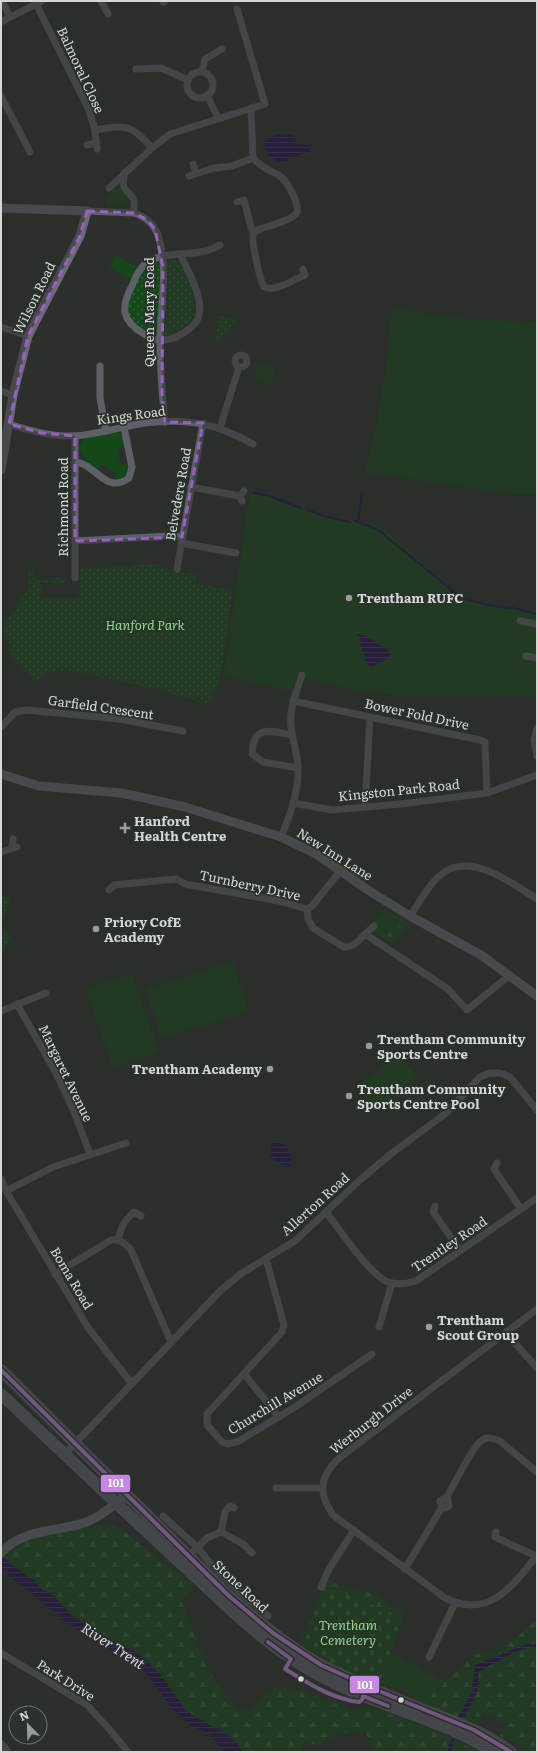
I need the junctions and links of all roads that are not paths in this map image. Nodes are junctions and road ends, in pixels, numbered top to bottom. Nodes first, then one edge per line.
1 (2, 1) edge
2 (101, 1) edge
3 (39, 2) edge
4 (237, 8) dead end
5 (109, 15) dead end
6 (10, 17) junction
7 (1, 22) edge
8 (222, 49) dead end
9 (136, 69) dead end
10 (202, 72) junction
11 (188, 80) junction
12 (207, 95) junction
13 (1, 96) edge
14 (251, 108) junction
15 (218, 118) junction
16 (95, 130) junction
17 (87, 145) dead end
18 (152, 148) junction
19 (30, 152) dead end
20 (253, 158) junction
21 (193, 164) dead end
22 (125, 172) junction
23 (109, 188) dead end
24 (244, 200) dead end
25 (1, 208) edge
26 (87, 212) junction
27 (134, 213) junction
28 (254, 233) junction
29 (220, 245) dead end
30 (180, 254) junction
31 (162, 256) junction
32 (305, 275) dead end
33 (1, 327) edge
34 (28, 336) junction
35 (160, 340) junction
36 (100, 366) dead end
37 (239, 367) dead end
38 (1, 391) edge
39 (13, 395) junction
40 (165, 422) junction
41 (203, 423) junction
42 (9, 424) junction
43 (124, 428) junction
44 (220, 428) junction
45 (106, 431) junction
46 (75, 436) junction
47 (253, 444) dead end
48 (76, 462) junction
49 (1, 470) edge
50 (191, 487) junction
51 (242, 496) dead end
52 (182, 540) junction
53 (75, 541) junction
54 (236, 553) dead end
55 (177, 569) dead end
56 (75, 578) dead end
57 (520, 621) dead end
58 (537, 624) edge
59 (526, 656) dead end
60 (537, 658) edge
61 (302, 675) dead end
62 (293, 701) junction
63 (370, 717) junction
64 (1, 727) edge
65 (537, 728) edge
66 (183, 731) dead end
67 (292, 735) junction
68 (537, 756) edge
69 (298, 768) junction
70 (1, 774) edge
71 (537, 775) edge
72 (487, 793) junction
73 (293, 803) junction
74 (365, 807) junction
75 (281, 836) junction
76 (13, 839) dead end
77 (1, 852) edge
78 (341, 870) junction
79 (108, 880) dead end
80 (537, 899) edge
81 (307, 909) junction
82 (410, 916) junction
83 (374, 926) dead end
84 (365, 934) junction
85 (510, 975) junction
86 (46, 993) dead end
87 (537, 996) edge
88 (17, 1004) junction
89 (1, 1011) edge
90 (537, 1110) edge
91 (126, 1143) dead end
92 (90, 1154) junction
93 (493, 1167) dead end
94 (1, 1179) edge
95 (6, 1191) junction
96 (537, 1198) edge
97 (521, 1209) junction
98 (432, 1210) dead end
99 (326, 1212) junction
100 (141, 1216) dead end
101 (118, 1240) junction
102 (460, 1250) junction
103 (266, 1259) junction
104 (55, 1274) junction
105 (392, 1283) junction
106 (537, 1309) edge
107 (378, 1322) dead end
108 (506, 1333) junction
109 (172, 1342) junction
110 (372, 1354) dead end
111 (537, 1368) edge
112 (1, 1370) edge
113 (335, 1370) dead end
114 (244, 1375) junction
115 (339, 1377) junction
116 (132, 1384) junction
117 (1, 1394) edge
118 (279, 1417) junction
119 (75, 1444) junction
120 (65, 1454) junction
121 (537, 1472) edge
122 (322, 1488) junction
123 (276, 1489) dead end
124 (127, 1495) junction
125 (116, 1503) junction
126 (234, 1508) dead end
127 (163, 1516) dead end
128 (354, 1530) junction
129 (221, 1532) junction
130 (496, 1532) dead end
131 (2, 1552) edge
132 (193, 1552) junction
133 (252, 1553) dead end
134 (537, 1556) edge
135 (405, 1569) junction
136 (320, 1587) dead end
137 (455, 1603) junction
138 (268, 1616) dead end
139 (1, 1653) edge
140 (429, 1657) dead end
141 (449, 1725) junction
142 (466, 1732) junction
143 (1, 1743) edge
144 (8, 1752) edge
145 (128, 1752) edge
146 (494, 1752) edge
147 (511, 1752) edge

1 - 6 street
2 - 5 street
3 - 6 street
3 - 16 street, Balmoral Close
4 - 14 street
6 - 7 street
8 - 10 street
9 - 11 street
10 - 11 street
10 - 12 street
11 - 12 street
12 - 15 street
13 - 19 street
14 - 15 street
14 - 20 street
15 - 18 street
16 - 17 street, Balmoral Close
16 - 18 street
18 - 22 street
20 - 21 street
20 - 28 street
22 - 23 street
22 - 27 street
24 - 28 street
25 - 26 street
26 - 27 street
26 - 34 street, Wilson Road
27 - 31 street, Queen Mary Road
28 - 32 street
29 - 30 street
30 - 31 street
30 - 35 street
31 - 35 street, Queen Mary Road
31 - 35 street
33 - 34 street
34 - 39 street, Wilson Road
35 - 40 street, Queen Mary Road
36 - 45 street
37 - 44 street
38 - 39 street
39 - 42 street, Wilson Road
40 - 41 street, Kings Road
40 - 43 street, Kings Road
41 - 44 street, Kings Road
41 - 50 street, Belvedere Road
42 - 46 street, Kings Road
42 - 49 street, Wilson Road
43 - 45 street, Kings Road
43 - 48 street
44 - 47 street, Kings Road
45 - 46 street, Kings Road
46 - 48 street, Richmond Road
48 - 53 street, Richmond Road
50 - 51 street
50 - 52 street, Belvedere Road
52 - 53 street
52 - 54 street
52 - 55 street, Belvedere Road
53 - 56 street, Richmond Road
57 - 58 street
59 - 60 street
61 - 62 street
62 - 63 street, Bower Fold Drive
62 - 67 street
63 - 72 street, Bower Fold Drive
63 - 74 street
64 - 66 street, Garfield Crescent
65 - 68 street
67 - 69 street
67 - 69 street
69 - 73 street
70 - 75 street, New Inn Lane
71 - 72 street, Kingston Park Road
72 - 74 street, Kingston Park Road
73 - 74 street, Kingston Park Road
73 - 75 street
75 - 78 street, New Inn Lane
76 - 77 street
78 - 81 street, Turnberry Drive
78 - 82 street, New Inn Lane
79 - 81 street, Turnberry Drive
80 - 82 street
81 - 84 street
82 - 85 street, New Inn Lane
83 - 84 street
84 - 85 street
85 - 87 street, New Inn Lane
86 - 88 street
88 - 89 street
88 - 92 street, Margaret Avenue
90 - 99 street, Allerton Road
91 - 92 street
92 - 95 street
93 - 97 street
94 - 95 street, Boma Road
95 - 104 street, Boma Road
96 - 97 street, Trentley Road
97 - 102 street, Trentley Road
98 - 102 street
99 - 103 street, Allerton Road
99 - 105 street
100 - 101 street
101 - 104 street
101 - 109 street
102 - 105 street, Trentley Road
103 - 109 street, Allerton Road
103 - 114 street, Churchill Avenue
104 - 116 street, Boma Road
105 - 107 street
106 - 108 street, Werburgh Drive
108 - 111 street
108 - 122 street, Werburgh Drive
109 - 116 street, Allerton Road
110 - 115 street, Churchill Avenue
112 - 119 highway, Stone Road
113 - 115 street
114 - 118 street
114 - 118 street, Churchill Avenue
115 - 118 street, Churchill Avenue
116 - 119 street, Allerton Road
117 - 120 highway, Stone Road
119 - 120 street, Allerton Road
119 - 124 highway, Stone Road
120 - 125 highway, Stone Road
121 - 135 street
122 - 123 street
122 - 128 street
124 - 125 street
124 - 132 highway, Stone Road
125 - 131 street
125 - 141 highway, Stone Road
126 - 129 street
127 - 132 street
128 - 135 street
128 - 136 street
129 - 132 street
129 - 133 street
130 - 134 street
132 - 138 street
132 - 141 highway, Stone Road
134 - 137 street
135 - 137 street
137 - 140 street
139 - 145 street, Park Drive
141 - 142 highway, Stone Road
142 - 146 highway, Stone Road
142 - 147 highway, Stone Road
143 - 144 street

